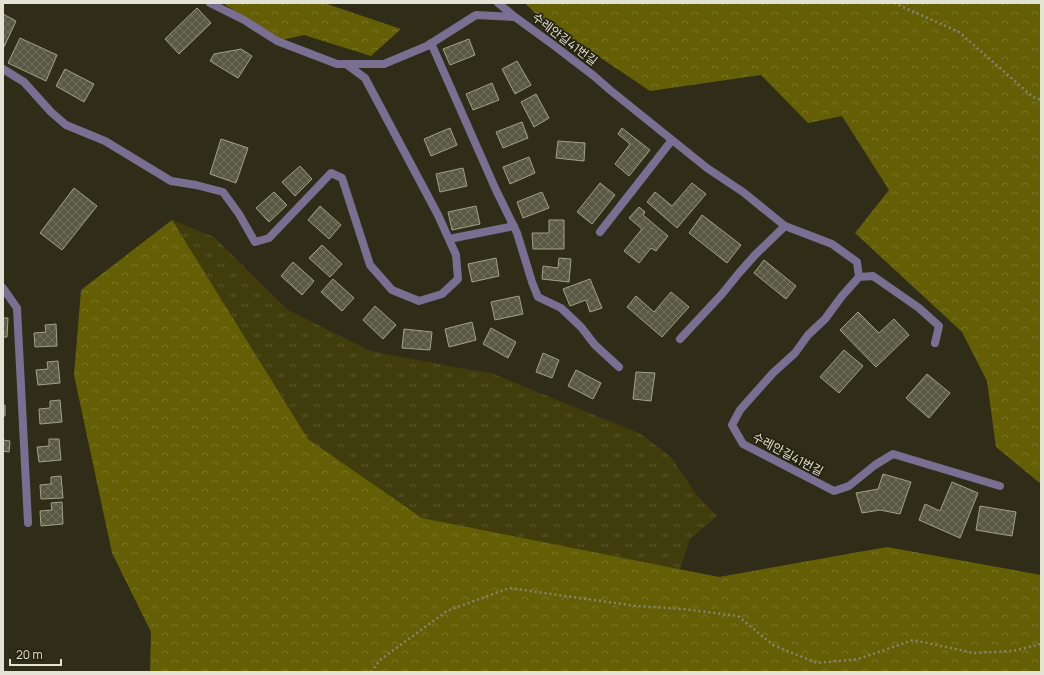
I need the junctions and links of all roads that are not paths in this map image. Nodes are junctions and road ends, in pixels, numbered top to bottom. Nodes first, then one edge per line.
1 (210, 3) edge
2 (498, 3) edge
3 (515, 17) junction
4 (431, 43) junction
5 (346, 64) junction
6 (3, 69) edge
7 (672, 140) junction
8 (514, 226) junction
9 (785, 226) junction
10 (600, 232) dead end
11 (449, 239) junction
12 (859, 277) junction
13 (3, 288) edge
14 (680, 339) dead end
15 (935, 343) dead end
16 (619, 367) dead end
17 (1000, 486) dead end
18 (28, 523) dead end

1 - 5 lane, 수레안길41번길
2 - 3 lane
3 - 4 lane, 수레안길41번길
3 - 7 lane, 수레안길41번길
4 - 5 lane, 수레안길41번길
4 - 8 lane
5 - 11 lane
6 - 11 lane
7 - 9 lane, 수레안길41번길
7 - 10 lane
8 - 11 lane
8 - 16 lane
9 - 12 lane, 수레안길41번길
9 - 14 lane
12 - 15 lane
12 - 17 lane, 수레안길41번길
13 - 18 lane

